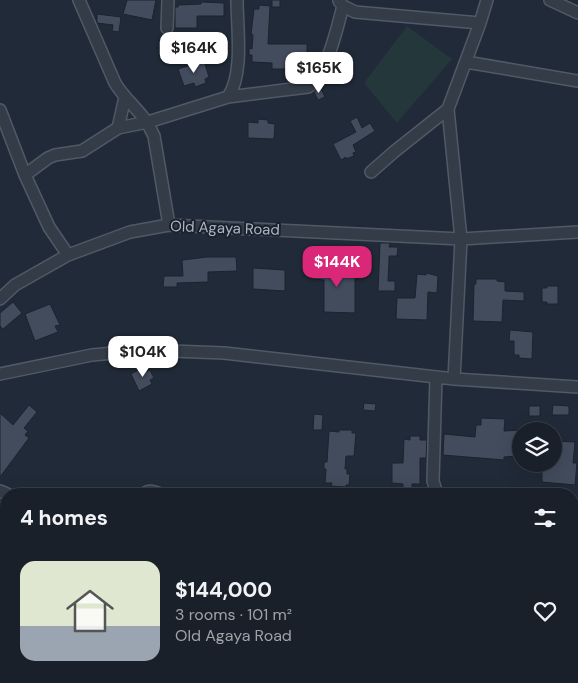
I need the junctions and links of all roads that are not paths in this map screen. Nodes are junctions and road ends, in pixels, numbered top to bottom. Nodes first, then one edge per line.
1 (78, 0) edge
2 (168, 0) edge
3 (237, 0) edge
4 (487, 0) edge
5 (550, 0) edge
6 (341, 3) edge
7 (578, 13) edge
8 (480, 23) junction
9 (166, 28) dead end
10 (466, 62) junction
11 (578, 81) edge
12 (125, 97) junction
13 (228, 97) junction
14 (448, 109) junction
15 (0, 110) edge
16 (148, 122) junction
17 (118, 128) junction
18 (371, 172) dead end
19 (25, 175) junction
20 (169, 225) junction
21 (578, 232) edge
22 (462, 239) junction
23 (68, 255) junction
24 (0, 299) edge
25 (0, 374) edge
26 (436, 377) junction
27 (454, 379) junction
28 (578, 387) edge
29 (435, 488) edge

1 - 12 street
2 - 9 street
3 - 13 street
4 - 8 street
5 - 7 street
6 - 8 street
6 - 13 street
8 - 10 street
10 - 11 street
10 - 14 street
12 - 16 street
12 - 17 street
13 - 16 street
14 - 18 street
14 - 22 street
15 - 19 street
16 - 17 street
16 - 20 street
17 - 19 street
19 - 23 street
20 - 22 street, Old Agaya Road
20 - 23 street, Old Agaya Road
21 - 22 street, Old Agaya Road
22 - 27 street
23 - 24 street, Old Agaya Road
25 - 26 street
26 - 27 street
26 - 29 street
27 - 28 street

